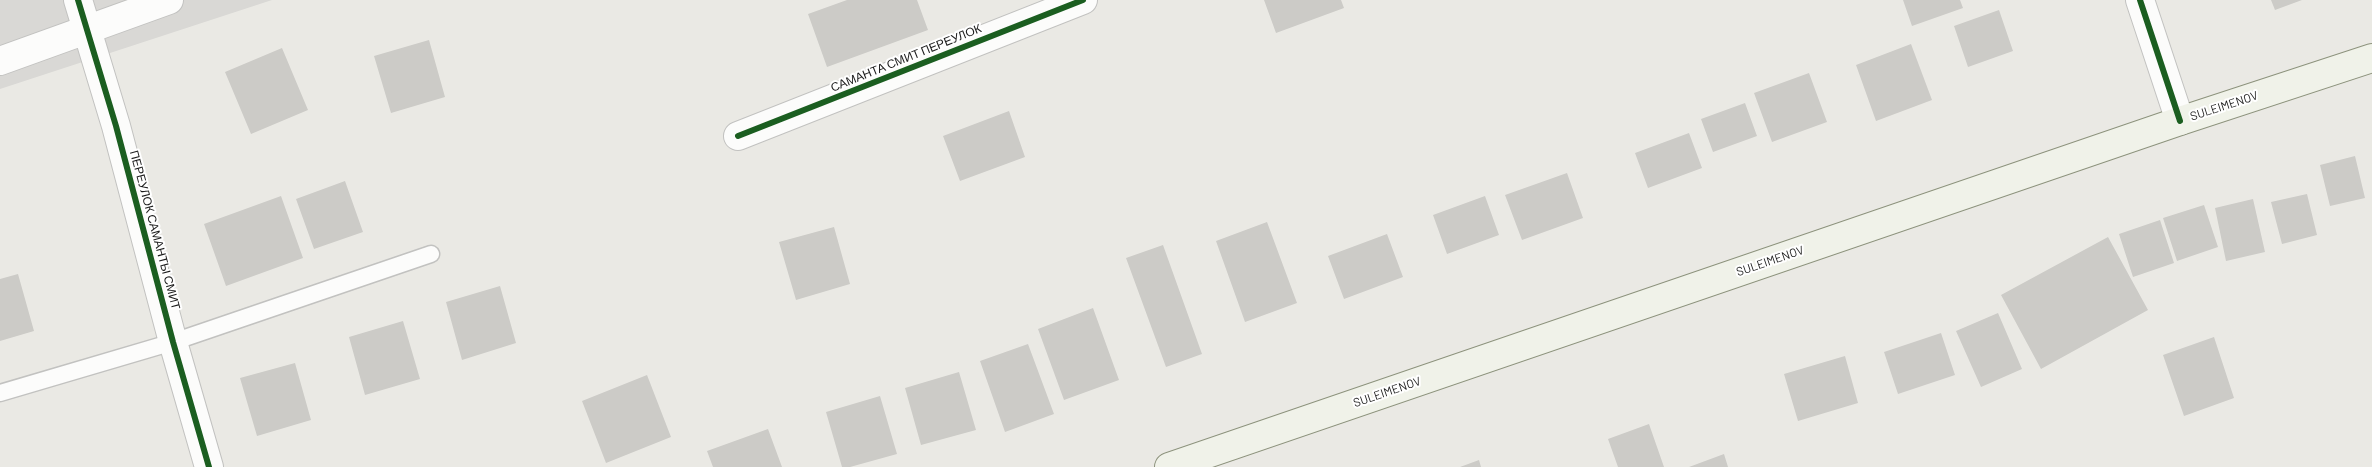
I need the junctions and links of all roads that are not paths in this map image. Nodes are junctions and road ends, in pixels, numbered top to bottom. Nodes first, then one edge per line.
1 (78, 0) edge
2 (169, 0) edge
3 (1083, 0) edge
4 (2140, 0) edge
5 (86, 31) junction
6 (2372, 58) edge
7 (0, 61) edge
8 (2180, 121) junction
9 (738, 136) dead end
10 (431, 254) dead end
11 (173, 342) junction
12 (0, 393) edge
13 (209, 467) edge
14 (1169, 467) edge

1 - 5 street, ПЕРЕУЛОК САМАНТЫ СМИТ
2 - 5 street
3 - 9 street, САМАНТА СМИТ ПЕРЕУЛОК
4 - 8 street
5 - 7 street
5 - 11 street, ПЕРЕУЛОК САМАНТЫ СМИТ
6 - 8 main road, SULEIMENOV
8 - 14 main road, SULEIMENOV
10 - 11 lane
11 - 12 lane
11 - 13 street, ПЕРЕУЛОК САМАНТЫ СМИТ

